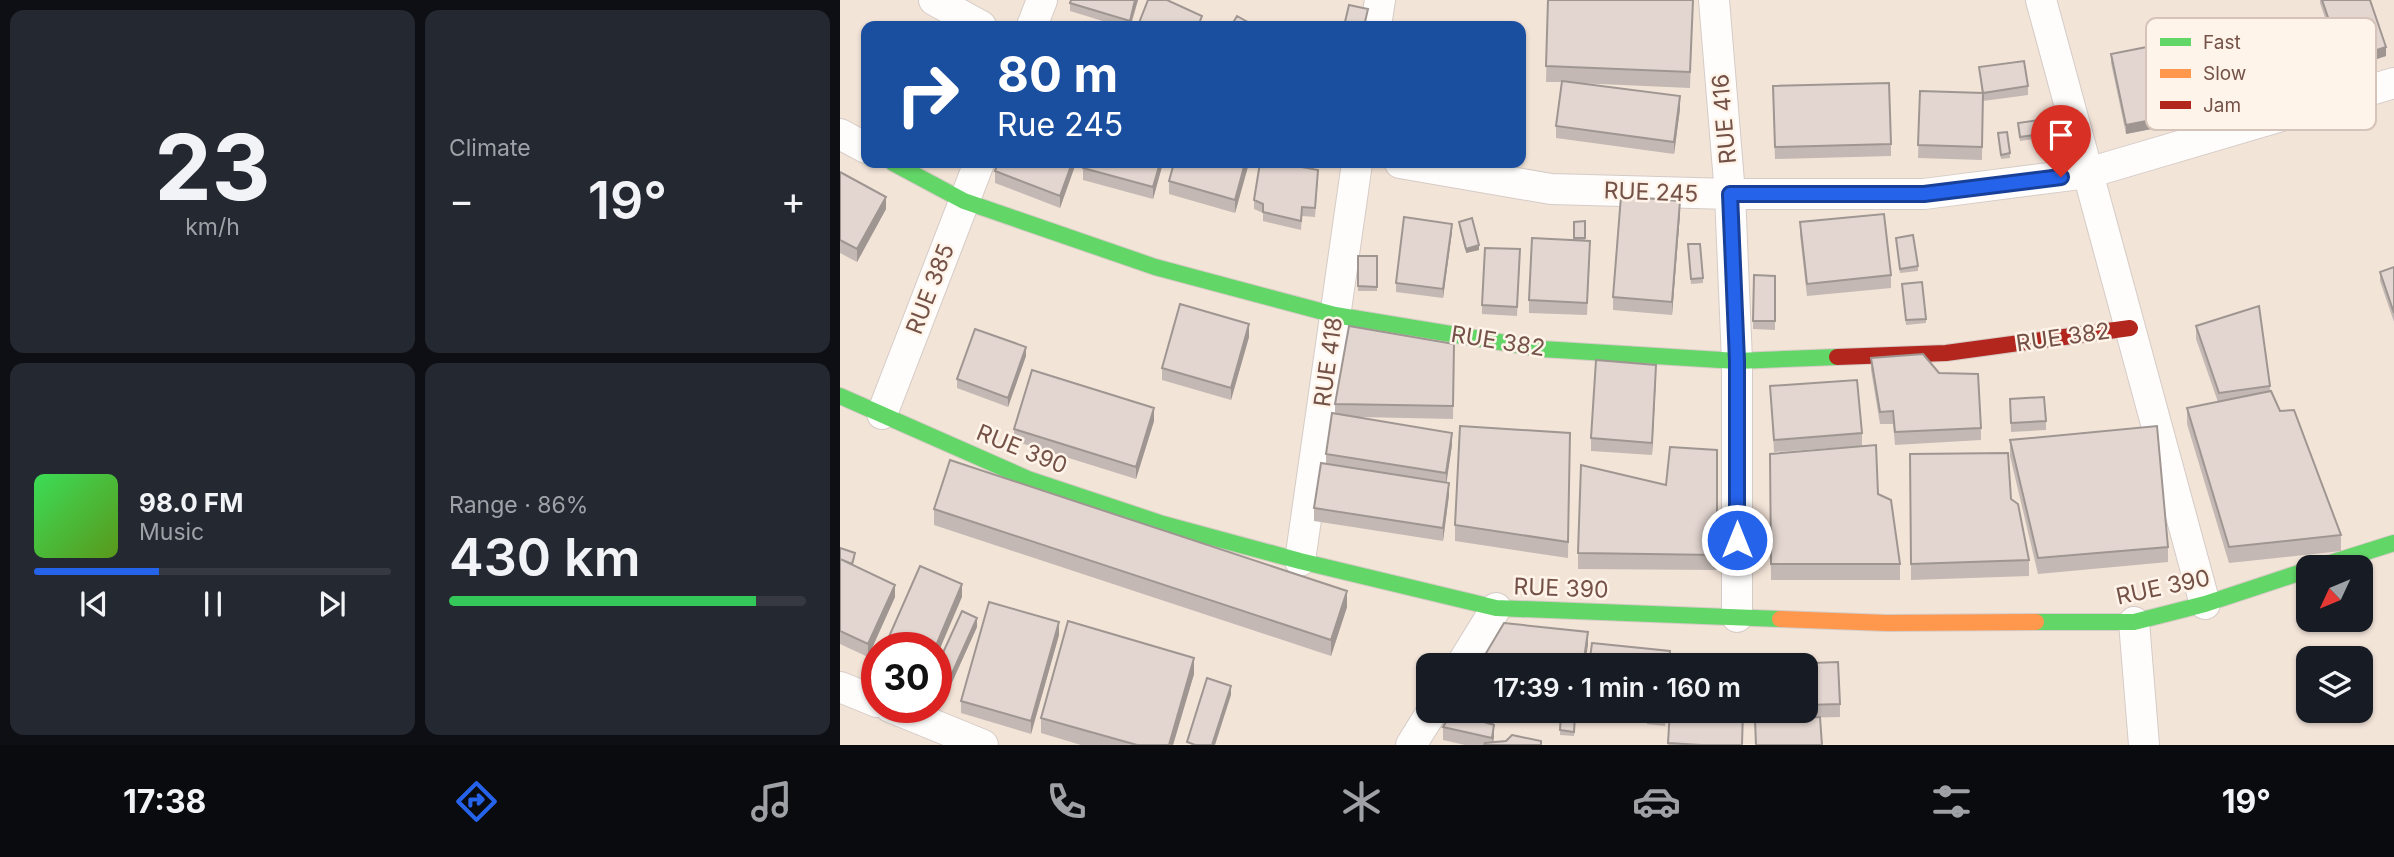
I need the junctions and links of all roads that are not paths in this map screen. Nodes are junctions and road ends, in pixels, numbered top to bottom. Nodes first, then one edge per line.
1 (934, 0) edge
2 (1042, 0) edge
3 (1380, 0) edge
4 (1714, 0) edge
5 (2041, 0) edge
6 (972, 21) edge
7 (1034, 21) edge
8 (1377, 21) edge
9 (2394, 83) edge
10 (2376, 88) edge
11 (2234, 130) edge
12 (840, 134) edge
13 (861, 145) edge
14 (902, 168) edge
15 (977, 168) edge
16 (1356, 168) edge
17 (1429, 168) edge
18 (2088, 173) junction
19 (1730, 194) junction
20 (964, 201) junction
21 (1335, 315) junction
22 (2130, 328) junction
23 (1737, 361) junction
24 (840, 396) edge
25 (882, 414) junction
26 (2394, 542) edge
27 (2354, 555) edge
28 (1300, 561) junction
29 (2296, 574) edge
30 (2205, 604) junction
31 (1496, 608) junction
32 (1737, 617) junction
33 (2134, 622) junction
34 (1468, 653) edge
35 (840, 687) edge
36 (861, 696) edge
37 (929, 723) edge
38 (1425, 723) edge
39 (983, 745) edge
40 (1411, 745) edge
41 (2144, 745) edge

1 - 6 street
2 - 7 street
3 - 8 street
4 - 19 street, RUE 416
5 - 18 street
9 - 10 street, RUE 245
11 - 18 street, RUE 245
12 - 13 street
14 - 20 street, RUE 382
15 - 20 street, RUE 385
16 - 21 street, RUE 418
17 - 19 street, RUE 245
18 - 19 street, RUE 245
18 - 22 street
19 - 23 street, RUE 416
20 - 21 street, RUE 382
20 - 25 street, RUE 385
21 - 23 street, RUE 382
21 - 28 street, RUE 418
22 - 23 street, RUE 382
22 - 30 street
23 - 32 street, RUE 416
24 - 25 street, RUE 390
25 - 28 street, RUE 390
26 - 27 street
28 - 31 street, RUE 390
29 - 30 street, RUE 390
30 - 33 street, RUE 390
31 - 32 street, RUE 390
31 - 34 street
32 - 33 street, RUE 390
33 - 41 street
35 - 36 street
37 - 39 street
38 - 40 street

